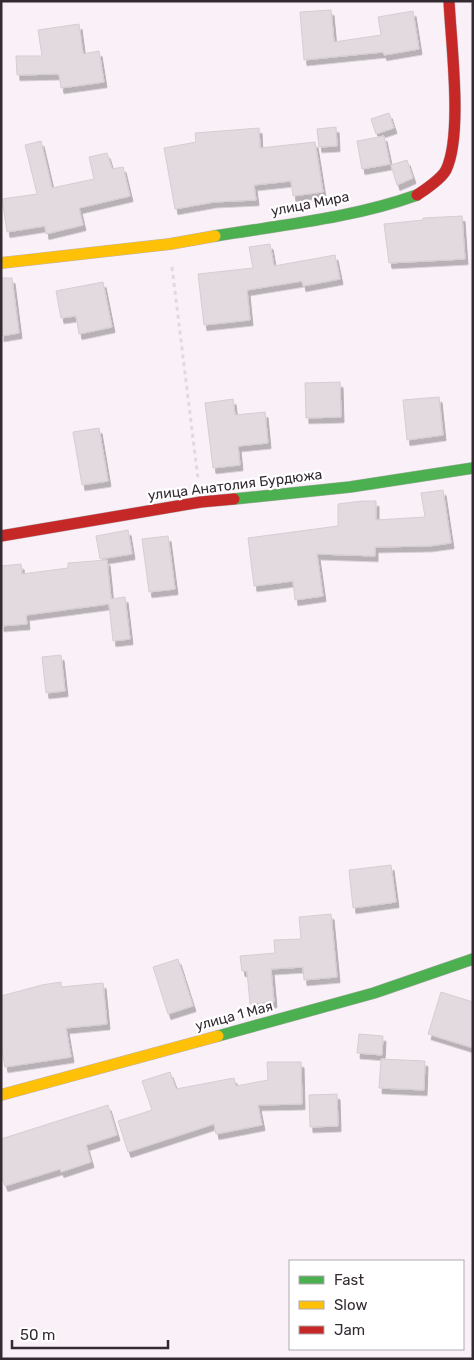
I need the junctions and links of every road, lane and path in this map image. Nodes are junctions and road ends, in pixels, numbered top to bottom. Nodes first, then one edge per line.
1 (449, 1) edge
2 (170, 244) junction
3 (1, 264) edge
4 (473, 468) edge
5 (201, 502) junction
6 (1, 536) edge
7 (473, 958) edge
8 (1, 1095) edge

1 - 2 street, улица Мира
2 - 3 street, улица Мира
2 - 5 path
4 - 5 street, улица Анатолия Бурдюжа
5 - 6 street, улица Анатолия Бурдюжа
7 - 8 street, улица 1 Мая

